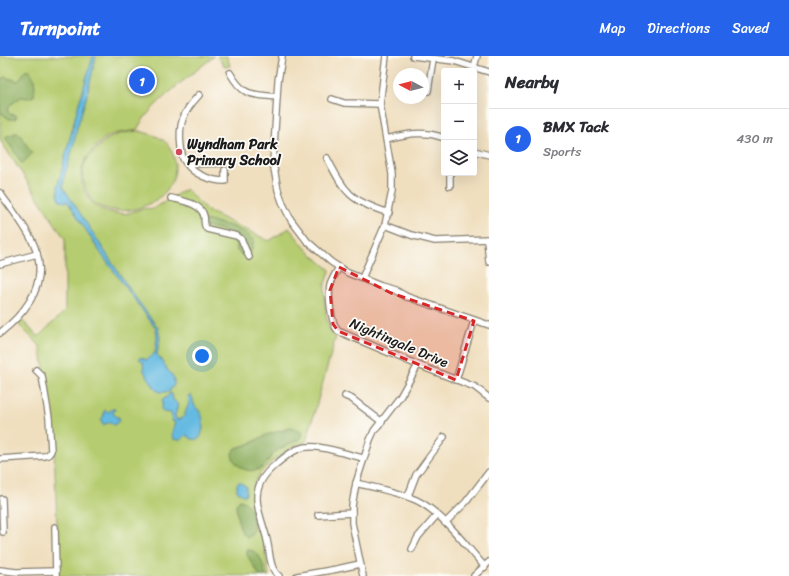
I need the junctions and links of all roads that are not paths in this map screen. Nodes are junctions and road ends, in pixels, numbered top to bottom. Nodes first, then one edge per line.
1 (282, 56) edge
2 (386, 56) edge
3 (413, 56) edge
4 (477, 56) edge
5 (433, 59) junction
6 (474, 67) junction
7 (489, 72) edge
8 (230, 73) dead end
9 (429, 85) edge
10 (200, 95) dead end
11 (277, 97) junction
12 (332, 99) dead end
13 (380, 104) junction
14 (441, 137) edge
15 (386, 139) junction
16 (477, 152) edge
17 (489, 155) edge
18 (327, 158) dead end
19 (186, 163) junction
20 (224, 163) dead end
21 (225, 170) dead end
22 (450, 176) edge
23 (450, 186) dead end
24 (0, 193) edge
25 (171, 198) dead end
26 (389, 213) junction
27 (385, 225) junction
28 (488, 239) edge
29 (37, 254) junction
30 (250, 257) dead end
31 (489, 262) edge
32 (0, 264) edge
33 (339, 267) junction
34 (362, 278) junction
35 (474, 321) junction
36 (489, 326) edge
37 (0, 333) edge
38 (416, 364) junction
39 (36, 370) dead end
40 (456, 380) junction
41 (345, 396) dead end
42 (489, 398) edge
43 (382, 422) junction
44 (444, 437) dead end
45 (363, 458) junction
46 (0, 459) edge
47 (489, 472) edge
48 (356, 483) junction
49 (408, 496) junction
50 (2, 499) dead end
51 (352, 513) junction
52 (1, 514) edge
53 (318, 515) dead end
54 (437, 515) junction
55 (445, 523) junction
56 (53, 531) dead end
57 (3, 532) dead end
58 (412, 549) dead end
59 (360, 564) junction
60 (487, 565) edge
61 (0, 570) edge
62 (56, 573) edge
63 (307, 575) edge
64 (279, 576) edge
65 (297, 576) edge
66 (363, 576) edge
67 (474, 576) edge

1 - 11 street
2 - 13 street
3 - 5 street
4 - 6 street
5 - 6 street
5 - 9 street
6 - 7 street
8 - 11 street
10 - 19 street
11 - 33 street
12 - 13 street
13 - 15 street
14 - 15 street
15 - 26 street
16 - 17 street
18 - 26 street
19 - 20 street
19 - 21 street
22 - 23 street
24 - 29 street
25 - 30 street
26 - 27 street
27 - 28 street
27 - 34 street
28 - 31 street
29 - 32 street
29 - 37 street
33 - 34 street
33 - 38 street, Nightingale Drive
34 - 35 street
35 - 36 street
35 - 40 street
38 - 40 street, Nightingale Drive
38 - 43 street
39 - 46 street
40 - 42 street, Nightingale Drive
41 - 43 street
43 - 45 street
44 - 49 street
45 - 48 street
45 - 64 street
47 - 55 street
48 - 49 street
48 - 51 street
49 - 54 street
50 - 52 street
51 - 53 street
51 - 59 street
52 - 57 street
54 - 55 street
54 - 58 street
55 - 60 street
56 - 62 street
59 - 63 street
59 - 66 street
60 - 67 street
61 - 62 street
63 - 65 street

